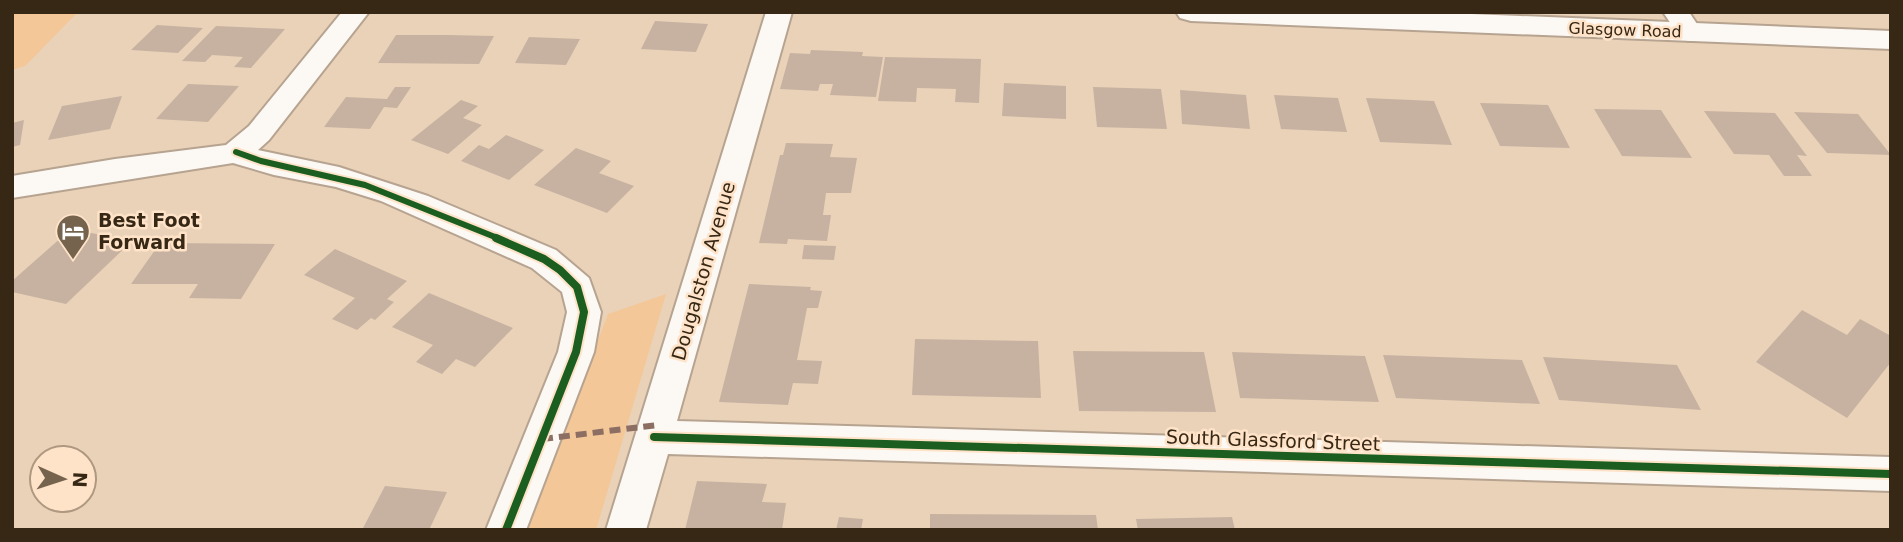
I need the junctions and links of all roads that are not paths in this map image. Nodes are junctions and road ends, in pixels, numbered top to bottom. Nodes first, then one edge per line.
1 (356, 12) edge
2 (779, 12) edge
3 (1191, 12) edge
4 (1683, 23) edge
5 (1891, 40) edge
6 (236, 152) junction
7 (12, 187) edge
8 (654, 438) junction
9 (1891, 474) edge
10 (506, 530) edge
11 (626, 530) edge

1 - 6 street
2 - 8 street, Dougalston Avenue
3 - 4 main road, Glasgow Road
4 - 5 main road, Glasgow Road
6 - 7 street
6 - 10 street
8 - 9 street, South Glassford Street
8 - 11 street, Dougalston Avenue

